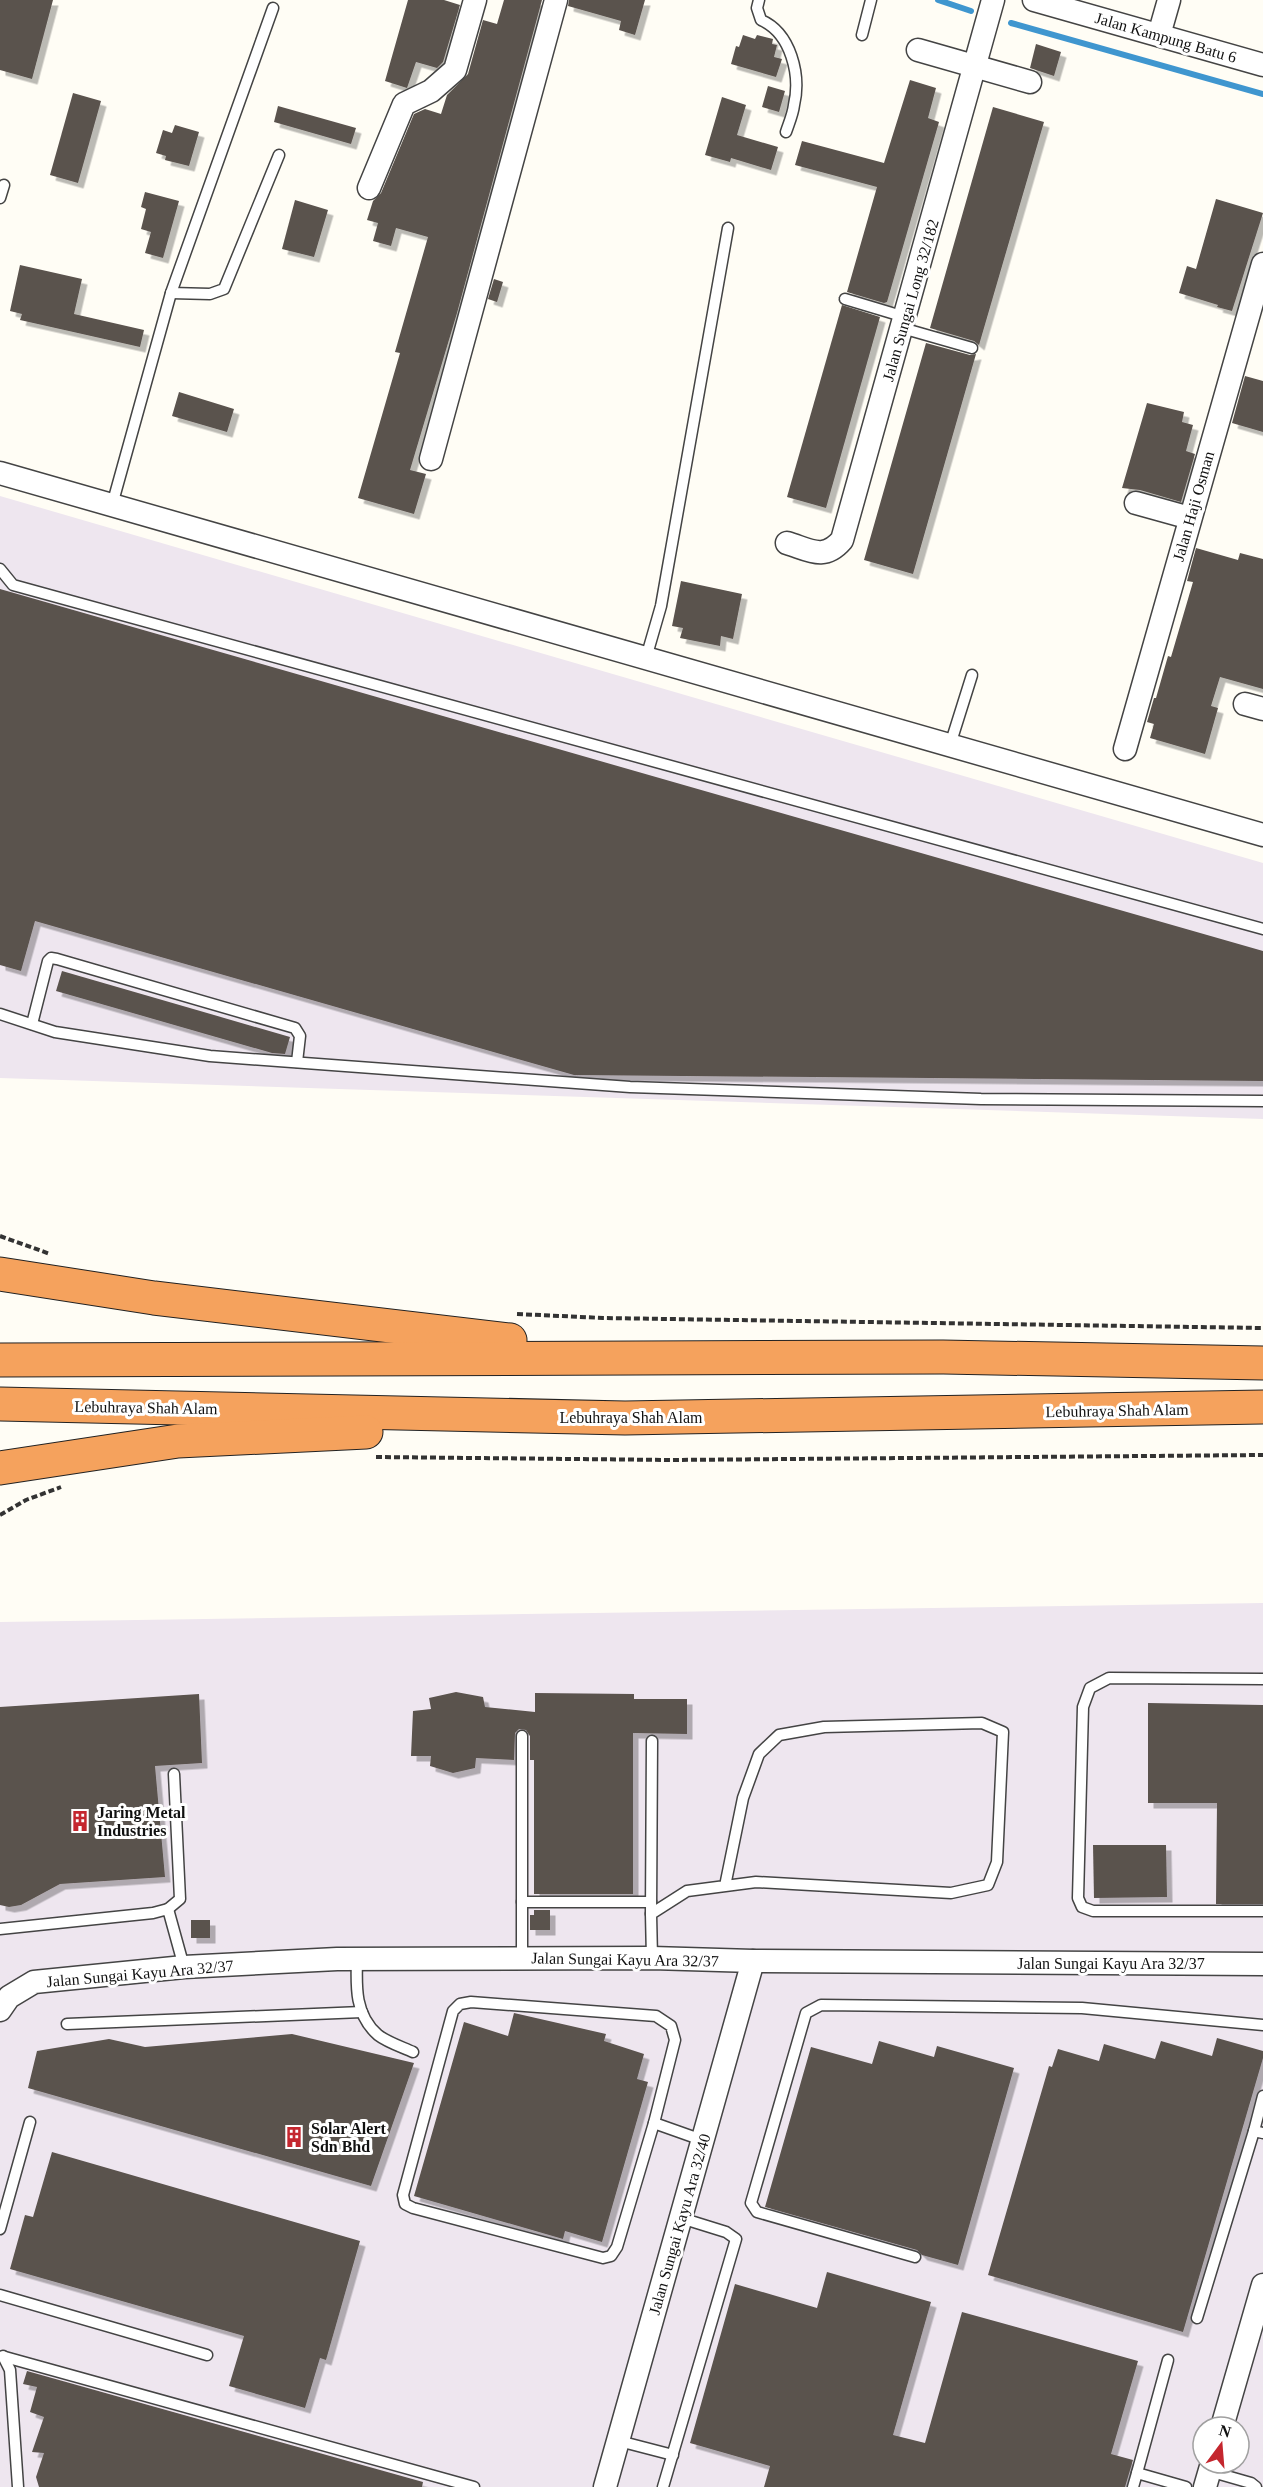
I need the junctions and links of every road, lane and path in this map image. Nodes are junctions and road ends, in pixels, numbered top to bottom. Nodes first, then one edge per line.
1 (475, 0) edge
2 (556, 0) edge
3 (759, 0) edge
4 (871, 0) edge
5 (993, 0) edge
6 (1034, 0) edge
7 (1169, 0) edge
8 (273, 8) dead end
9 (862, 35) dead end
10 (1159, 35) junction
11 (918, 50) dead end
12 (1263, 65) edge
13 (975, 66) junction
14 (1030, 82) dead end
15 (786, 132) dead end
16 (279, 154) dead end
17 (4, 185) dead end
18 (369, 188) dead end
19 (0, 198) edge
20 (728, 228) dead end
21 (1263, 264) edge
22 (171, 293) junction
23 (845, 299) dead end
24 (903, 322) junction
25 (972, 348) dead end
26 (430, 459) dead end
27 (0, 473) edge
28 (1137, 504) dead end
29 (112, 505) junction
30 (1190, 518) junction
31 (787, 543) dead end
32 (0, 569) edge
33 (646, 658) junction
34 (972, 675) dead end
35 (950, 746) junction
36 (1125, 749) dead end
37 (1263, 835) edge
38 (1263, 929) edge
39 (0, 1014) edge
40 (32, 1024) junction
41 (297, 1062) junction
42 (1263, 1101) edge
43 (0, 1236) edge
44 (53, 1255) dead end
45 (0, 1274) edge
46 (509, 1314) dead end
47 (1263, 1328) edge
48 (685, 1357) junction
49 (0, 1360) edge
50 (1263, 1363) edge
51 (0, 1404) edge
52 (1263, 1407) edge
53 (626, 1418) junction
54 (1263, 1455) edge
55 (365, 1457) dead end
56 (0, 1468) edge
57 (70, 1484) dead end
58 (0, 1515) edge
59 (1263, 1679) edge
60 (522, 1736) dead end
61 (652, 1741) dead end
62 (174, 1774) dead end
63 (726, 1886) junction
64 (522, 1902) junction
65 (651, 1902) junction
66 (168, 1909) junction
67 (1263, 1911) edge
68 (651, 1914) junction
69 (0, 1929) edge
70 (522, 1958) junction
71 (652, 1958) junction
72 (357, 1960) junction
73 (753, 1960) junction
74 (1263, 1964) edge
75 (184, 1967) junction
76 (0, 2010) edge
77 (362, 2012) junction
78 (67, 2024) dead end
79 (1263, 2025) edge
80 (413, 2052) dead end
81 (1263, 2096) edge
82 (30, 2122) dead end
83 (654, 2123) junction
84 (1258, 2132) edge
85 (702, 2140) junction
86 (681, 2218) junction
87 (0, 2229) edge
88 (915, 2257) dead end
89 (1263, 2285) edge
90 (0, 2295) edge
91 (1197, 2318) dead end
92 (207, 2355) dead end
93 (2, 2356) edge
94 (1168, 2360) dead end
95 (1225, 2415) edge
96 (618, 2441) junction
97 (673, 2455) junction
98 (1137, 2474) junction
99 (1214, 2475) edge
100 (18, 2487) edge
101 (474, 2487) edge
102 (605, 2487) edge
103 (663, 2487) edge
104 (1133, 2487) edge
105 (1186, 2487) edge
106 (1256, 2487) edge

1 - 18 street
2 - 26 street
3 - 15 lane
4 - 9 lane
5 - 13 street, Jalan Sungai Long 32/182
6 - 10 street, Jalan Kampung Batu 6
7 - 10 street
8 - 22 lane
10 - 12 street, Jalan Kampung Batu 6
11 - 13 street
13 - 14 street
13 - 24 street, Jalan Sungai Long 32/182
16 - 22 lane
17 - 19 lane
20 - 33 lane
21 - 30 street, Jalan Haji Osman
22 - 29 lane
23 - 24 lane
24 - 25 lane
24 - 31 street, Jalan Sungai Long 32/182
27 - 29 street
28 - 30 street
29 - 33 street
30 - 36 street, Jalan Haji Osman
32 - 38 lane
33 - 35 street
34 - 35 lane
35 - 37 street
39 - 40 lane
40 - 41 lane
40 - 41 lane
41 - 42 lane
43 - 44 path
45 - 48 highway
46 - 47 path
48 - 49 highway
48 - 50 highway
51 - 53 highway, Lebuhraya Shah Alam
52 - 53 highway, Lebuhraya Shah Alam
53 - 56 highway
54 - 55 path
57 - 58 path
59 - 67 lane
60 - 64 lane
61 - 65 lane
62 - 66 lane
63 - 63 lane
63 - 68 lane
64 - 65 lane
64 - 70 lane
65 - 68 lane
66 - 69 lane
66 - 75 lane
68 - 71 lane
70 - 71 street, Jalan Sungai Kayu Ara 32/37
70 - 72 street, Jalan Sungai Kayu Ara 32/37
71 - 73 street, Jalan Sungai Kayu Ara 32/37
72 - 75 street, Jalan Sungai Kayu Ara 32/37
72 - 77 lane
73 - 74 street, Jalan Sungai Kayu Ara 32/37
73 - 85 street, Jalan Sungai Kayu Ara 32/40
75 - 76 street, Jalan Sungai Kayu Ara 32/37
77 - 78 lane
77 - 80 lane
79 - 88 lane
81 - 84 lane
82 - 87 lane
83 - 83 lane
83 - 85 lane
84 - 91 lane
85 - 86 street, Jalan Sungai Kayu Ara 32/40
86 - 96 street, Jalan Sungai Kayu Ara 32/40
86 - 97 lane
89 - 95 street
90 - 92 lane
93 - 100 lane
93 - 101 lane
94 - 98 lane
96 - 97 lane
96 - 102 street, Jalan Sungai Kayu Ara 32/40
97 - 103 lane
98 - 104 lane
98 - 105 lane
99 - 106 lane

